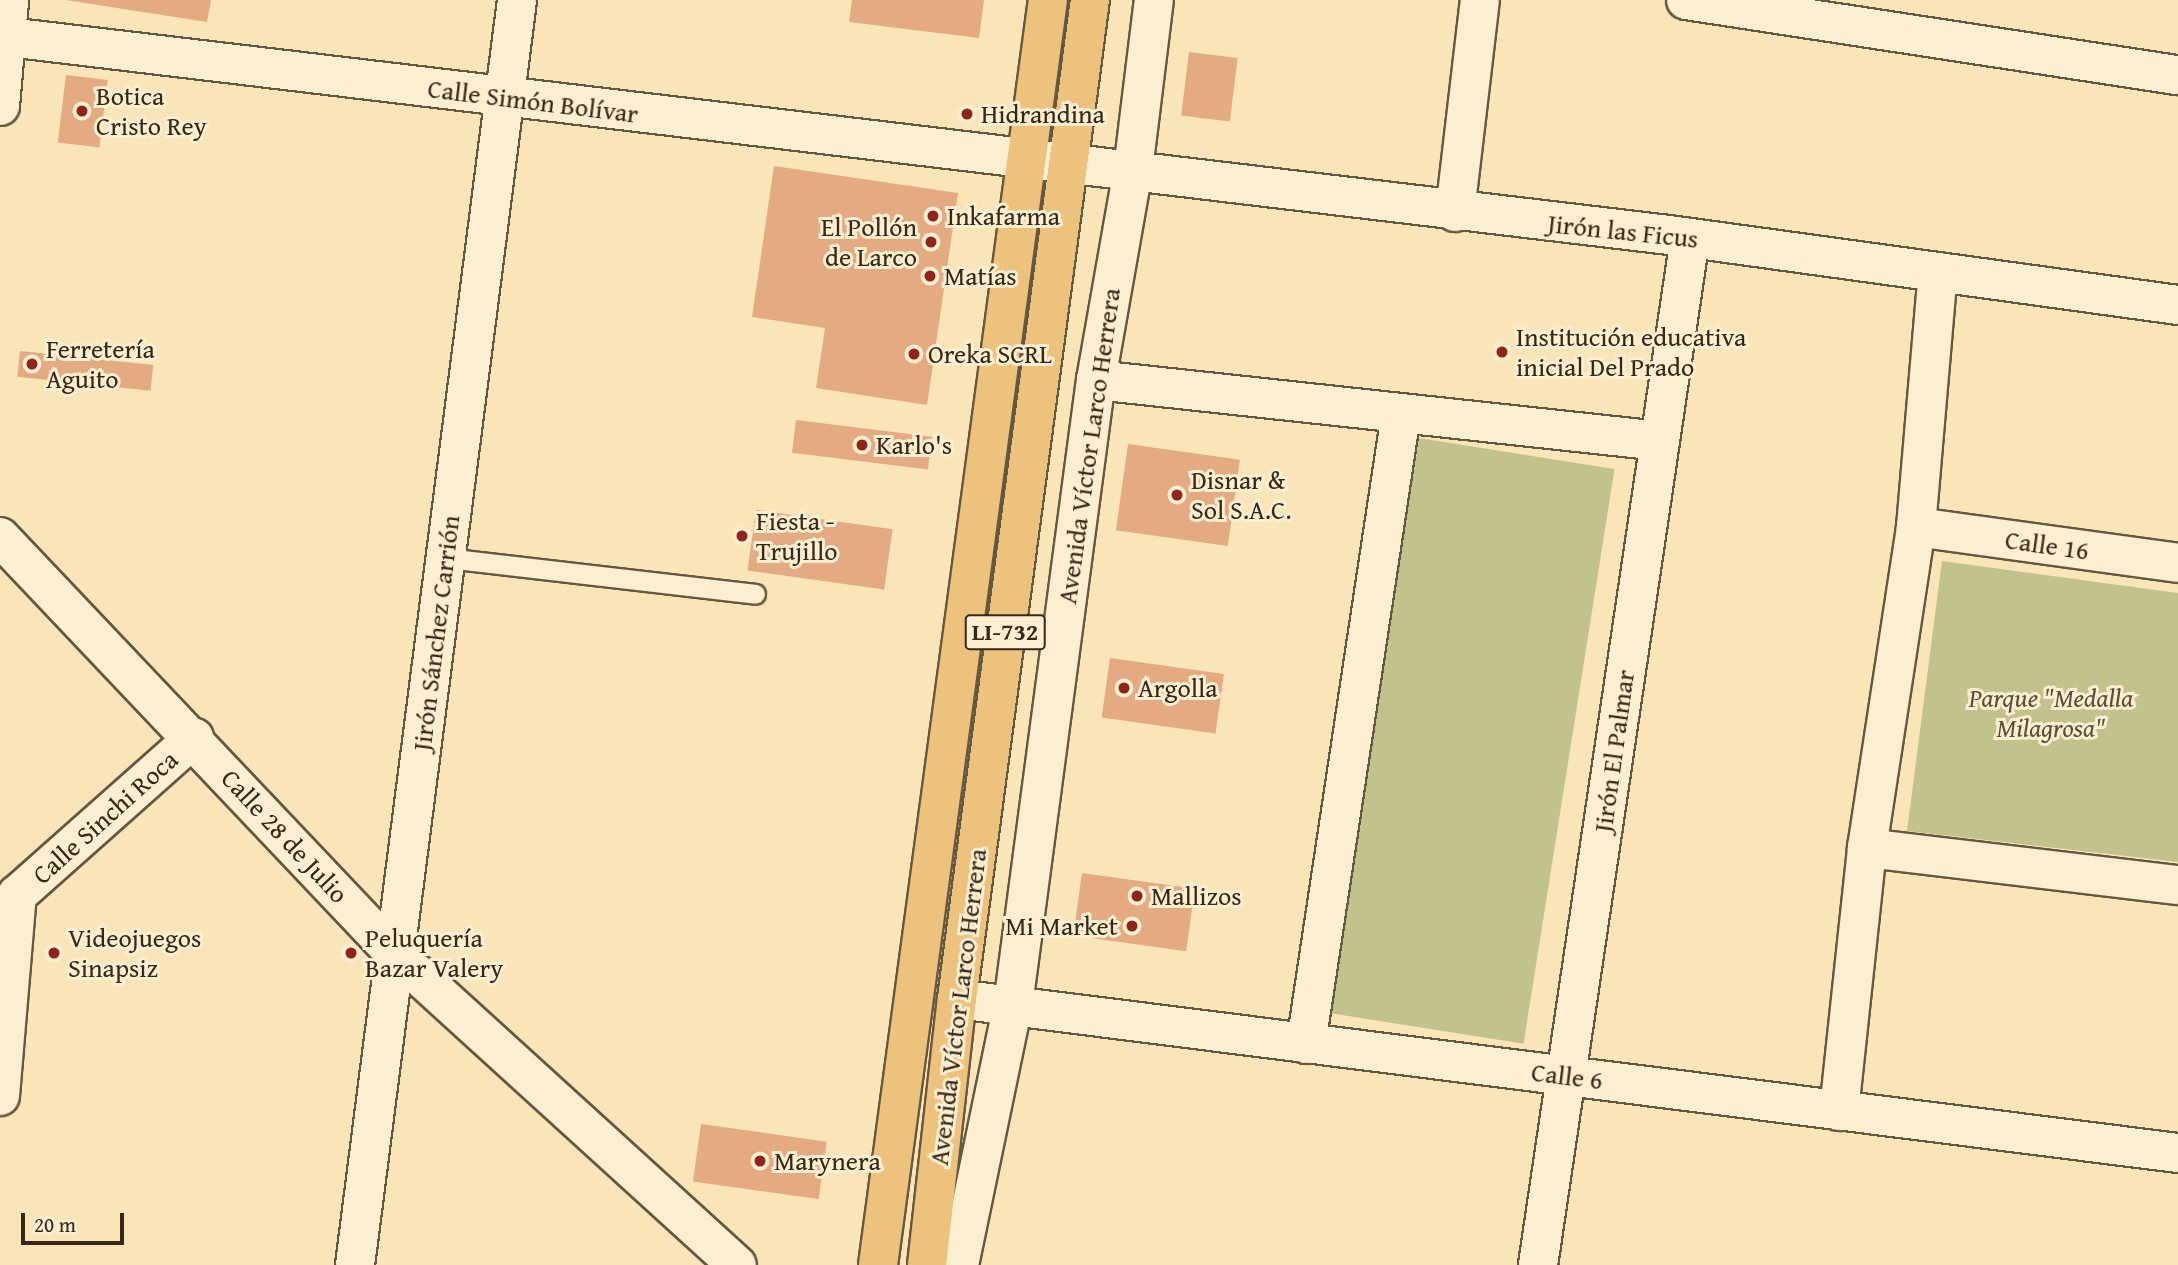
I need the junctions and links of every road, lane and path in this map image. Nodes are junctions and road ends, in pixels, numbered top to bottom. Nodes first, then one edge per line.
1 (517, 0) edge
2 (1048, 0) edge
3 (1090, 0) edge
4 (1154, 0) edge
5 (1479, 0) edge
6 (1699, 1) edge
7 (5, 24) edge
8 (2178, 75) edge
9 (505, 97) junction
10 (0, 106) edge
11 (1027, 162) junction
12 (1066, 166) junction
13 (1133, 170) junction
14 (1455, 212) junction
15 (1690, 238) junction
16 (1938, 272) junction
17 (2178, 305) edge
18 (1096, 380) junction
19 (1401, 414) junction
20 (1660, 442) junction
21 (1916, 527) junction
22 (0, 537) edge
23 (446, 558) junction
24 (2178, 563) edge
25 (755, 594) dead end
26 (194, 738) junction
27 (1867, 848) junction
28 (2178, 884) edge
29 (8, 894) edge
30 (396, 954) junction
31 (957, 999) junction
32 (1013, 1005) junction
33 (1306, 1044) junction
34 (1566, 1076) junction
35 (0, 1096) edge
36 (1839, 1111) junction
37 (2178, 1153) edge
38 (355, 1265) edge
39 (737, 1265) edge
40 (878, 1265) edge
41 (927, 1265) edge
42 (959, 1265) edge
43 (1538, 1265) edge

1 - 9 street, Jirón Sánchez Carrión
2 - 11 main road, Avenida Víctor Larco Herrera / LI-732
3 - 12 main road, Avenida Víctor Larco Herrera / LI-732
4 - 13 street, Avenida Víctor Larco Herrera
5 - 14 street
6 - 8 street
7 - 9 street, Calle Simón Bolívar
7 - 10 street
9 - 11 street, Calle Simón Bolívar
9 - 23 street, Jirón Sánchez Carrión
11 - 12 street, Calle Simón Bolívar
11 - 40 main road, Avenida Víctor Larco Herrera / LI-732
12 - 13 street, Jirón las Ficus
12 - 31 main road, Avenida Víctor Larco Herrera / LI-732
13 - 14 street, Jirón las Ficus
13 - 18 street, Avenida Víctor Larco Herrera
14 - 15 street, Jirón las Ficus
15 - 16 street, Jirón las Ficus
15 - 20 street, Jirón El Palmar
16 - 17 street, Jirón las Ficus
16 - 21 street
18 - 19 street
18 - 32 street, Avenida Víctor Larco Herrera
19 - 20 street
19 - 33 street
20 - 34 street, Jirón El Palmar
21 - 24 street, Calle 16
21 - 27 street
22 - 26 street, Calle 28 de Julio
23 - 25 lane
23 - 30 street, Jirón Sánchez Carrión
26 - 29 street, Calle Sinchi Roca
26 - 30 street, Calle 28 de Julio
27 - 28 street
27 - 36 street
29 - 35 street
30 - 38 street, Jirón Sánchez Carrión
30 - 39 street, Calle 28 de Julio
31 - 32 street, Calle 6
31 - 41 main road, Avenida Víctor Larco Herrera / LI-732
32 - 33 street, Calle 6
32 - 42 street, Avenida Víctor Larco Herrera
33 - 34 street, Calle 6
34 - 36 street, Calle 6
34 - 43 street, Jirón El Palmar
36 - 37 street, Calle 6

